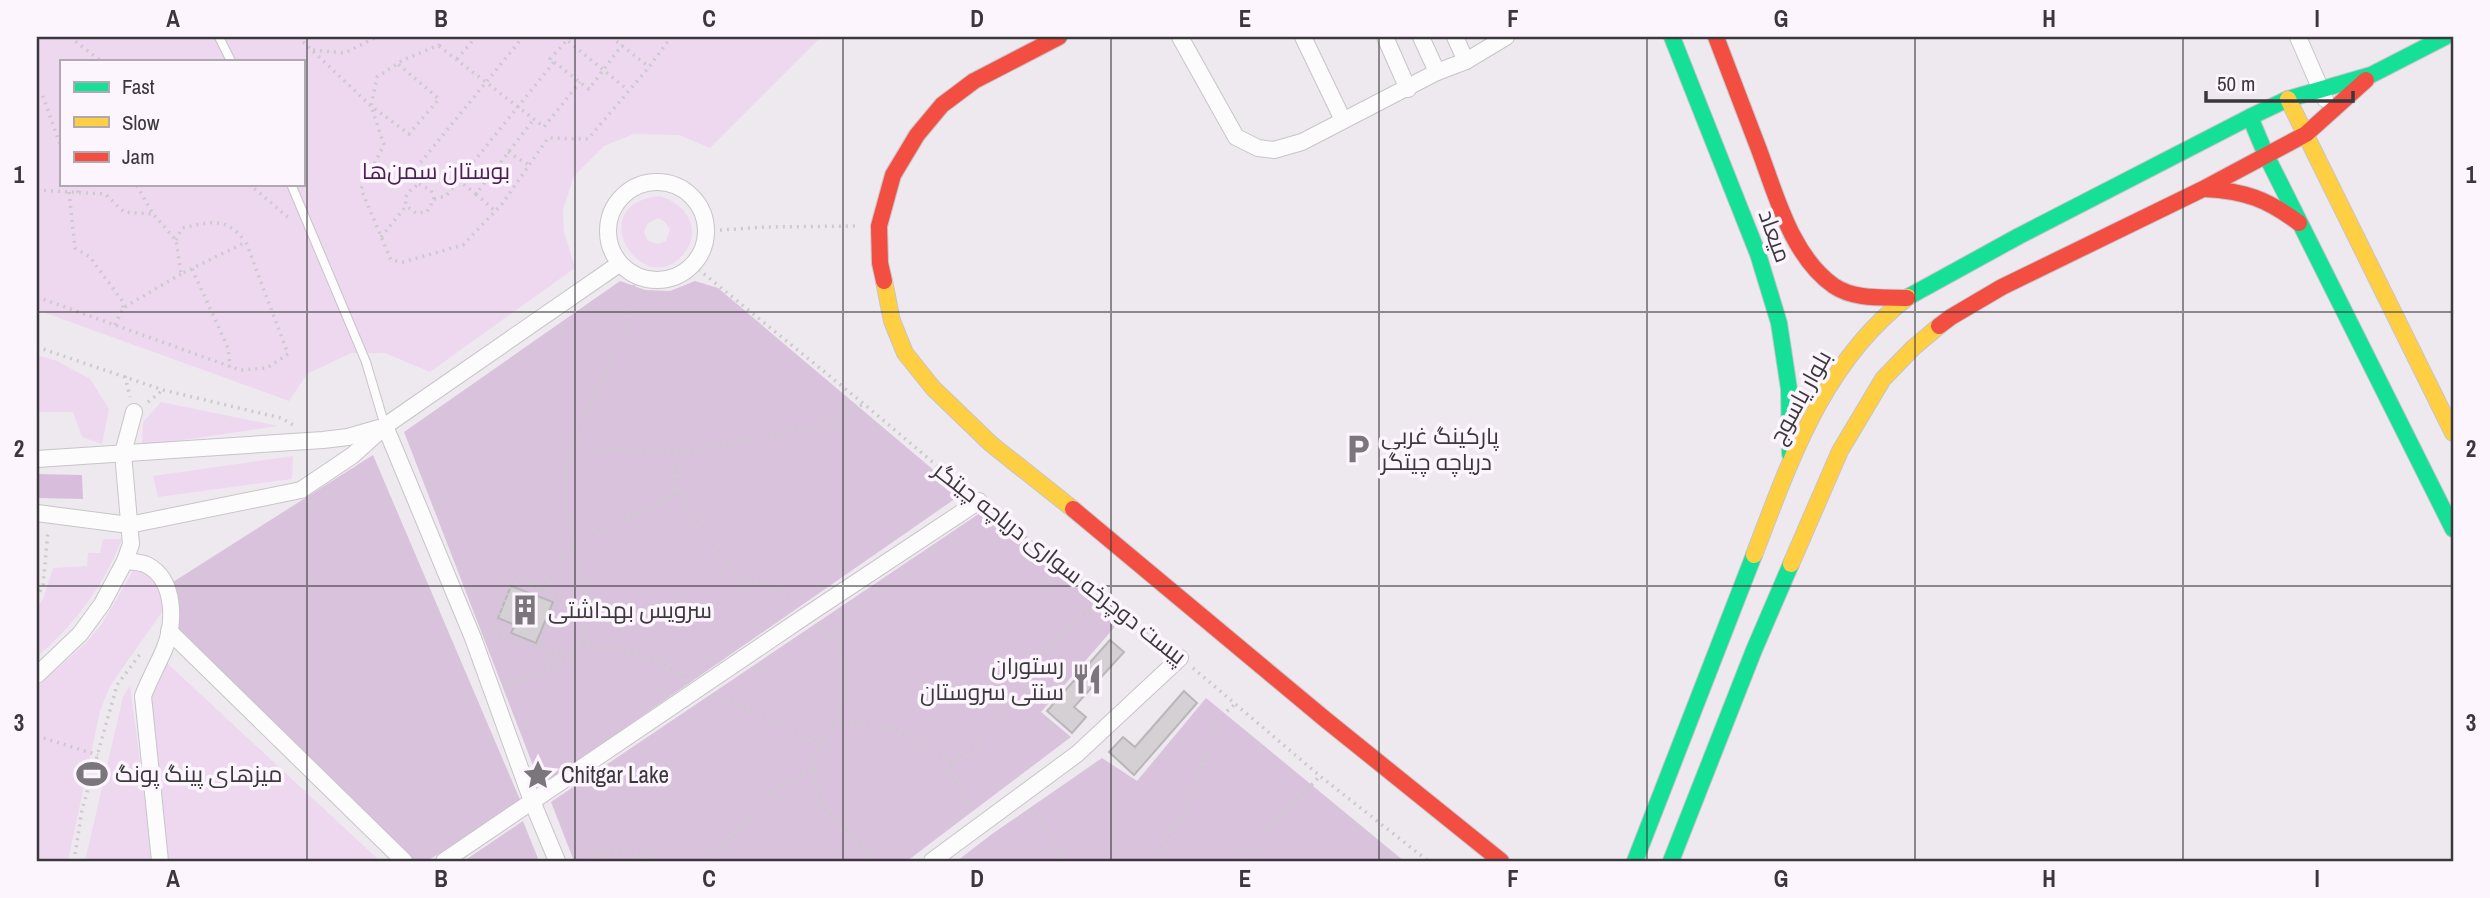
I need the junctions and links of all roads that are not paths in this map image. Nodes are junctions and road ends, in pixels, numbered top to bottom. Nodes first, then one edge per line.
1 (219, 37) edge
2 (1059, 37) edge
3 (1180, 37) edge
4 (1303, 37) edge
5 (1385, 37) edge
6 (1421, 37) edge
7 (1455, 37) edge
8 (1504, 37) edge
9 (1672, 37) edge
10 (1716, 37) edge
11 (2298, 37) edge
12 (2445, 37) edge
13 (230, 60) edge
14 (1465, 61) junction
15 (1437, 72) junction
16 (2371, 75) junction
17 (1408, 89) junction
18 (2322, 90) junction
19 (2288, 99) junction
20 (2330, 111) junction
21 (2250, 117) junction
22 (1343, 120) junction
23 (2306, 134) junction
24 (2266, 155) junction
25 (291, 186) edge
26 (2203, 189) junction
27 (2304, 227) junction
28 (619, 264) junction
29 (1907, 299) junction
30 (134, 412) dead end
31 (385, 426) junction
32 (2453, 433) edge
33 (123, 453) junction
34 (37, 459) edge
35 (1790, 462) junction
36 (979, 501) road end
37 (43, 513) edge
38 (129, 524) junction
39 (2453, 529) edge
40 (125, 561) junction
41 (169, 631) junction
42 (1180, 658) road end
43 (37, 674) edge
44 (532, 801) junction
45 (160, 861) edge
46 (404, 861) edge
47 (444, 861) edge
48 (557, 861) edge
49 (932, 861) edge
50 (1501, 861) edge
51 (1634, 861) edge
52 (1671, 861) edge

1 - 13 lane
2 - 50 street
3 - 22 street
4 - 22 street
5 - 17 street
6 - 15 street
7 - 14 street
8 - 14 street
9 - 35 street, میعاد
10 - 29 street, میعاد
11 - 18 street
12 - 16 street
14 - 15 street
15 - 17 street
16 - 18 street, بلوار یاسوج
16 - 20 street
17 - 22 street
18 - 19 street, بلوار یاسوج
18 - 20 street
19 - 21 street, بلوار یاسوج
19 - 23 street
20 - 23 street
21 - 24 street
21 - 29 street, بلوار یاسوج
23 - 24 street
23 - 32 street
24 - 26 street
24 - 27 street
25 - 31 lane
26 - 27 street
26 - 52 street
27 - 39 street
28 - 28 street
28 - 31 street
29 - 35 street, بلوار یاسوج
30 - 33 street
31 - 33 street
31 - 38 street
31 - 44 street
33 - 34 street
33 - 38 street
35 - 51 street, بلوار یاسوج
36 - 44 street
37 - 38 street
38 - 40 street
40 - 41 street
40 - 43 street
41 - 45 street
41 - 46 street
42 - 49 street
44 - 47 street
44 - 48 street

